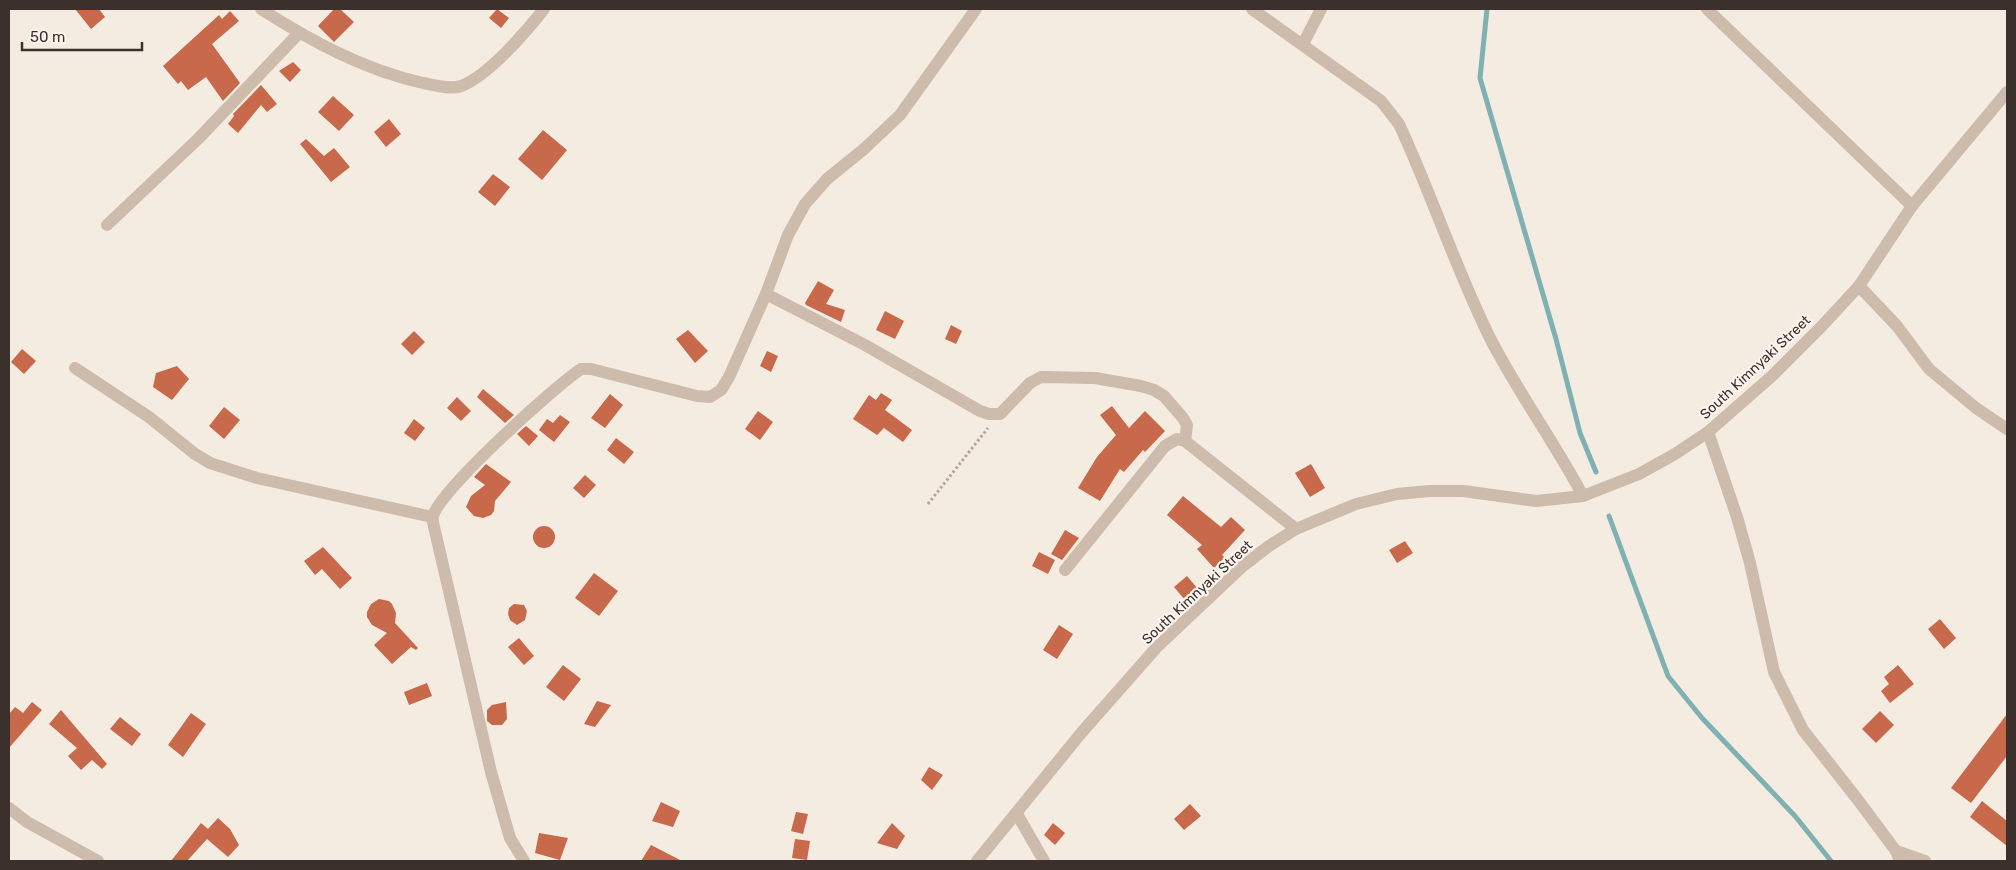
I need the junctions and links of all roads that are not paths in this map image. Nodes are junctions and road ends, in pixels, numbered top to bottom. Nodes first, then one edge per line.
1 (261, 9) edge
2 (544, 9) edge
3 (976, 9) edge
4 (1252, 9) edge
5 (1321, 9) edge
6 (1707, 9) edge
7 (299, 33) junction
8 (1303, 44) junction
9 (2007, 92) edge
10 (1912, 206) junction
11 (107, 225) dead end
12 (1859, 286) junction
13 (766, 294) junction
14 (75, 368) dead end
15 (2007, 429) edge
16 (1708, 432) junction
17 (1185, 441) junction
18 (1583, 496) junction
19 (432, 517) junction
20 (1296, 529) junction
21 (1065, 570) dead end
22 (9, 808) edge
23 (1017, 814) junction
24 (1898, 856) edge
25 (98, 861) edge
26 (524, 861) edge
27 (977, 861) edge
28 (1044, 861) edge
29 (1925, 861) edge

1 - 7 street
2 - 7 street
3 - 13 street
4 - 8 street
5 - 8 street
6 - 10 street
7 - 11 street
8 - 18 street
9 - 10 street, South Kimnyaki Street
10 - 12 street, South Kimnyaki Street
12 - 15 street
12 - 16 street, South Kimnyaki Street
13 - 17 street
13 - 19 street
14 - 19 street
16 - 18 street, South Kimnyaki Street
16 - 24 street
17 - 20 street
17 - 21 street
18 - 20 street, South Kimnyaki Street
19 - 26 street
20 - 23 street, South Kimnyaki Street
22 - 25 street
23 - 27 street, South Kimnyaki Street
23 - 28 street
24 - 29 street

